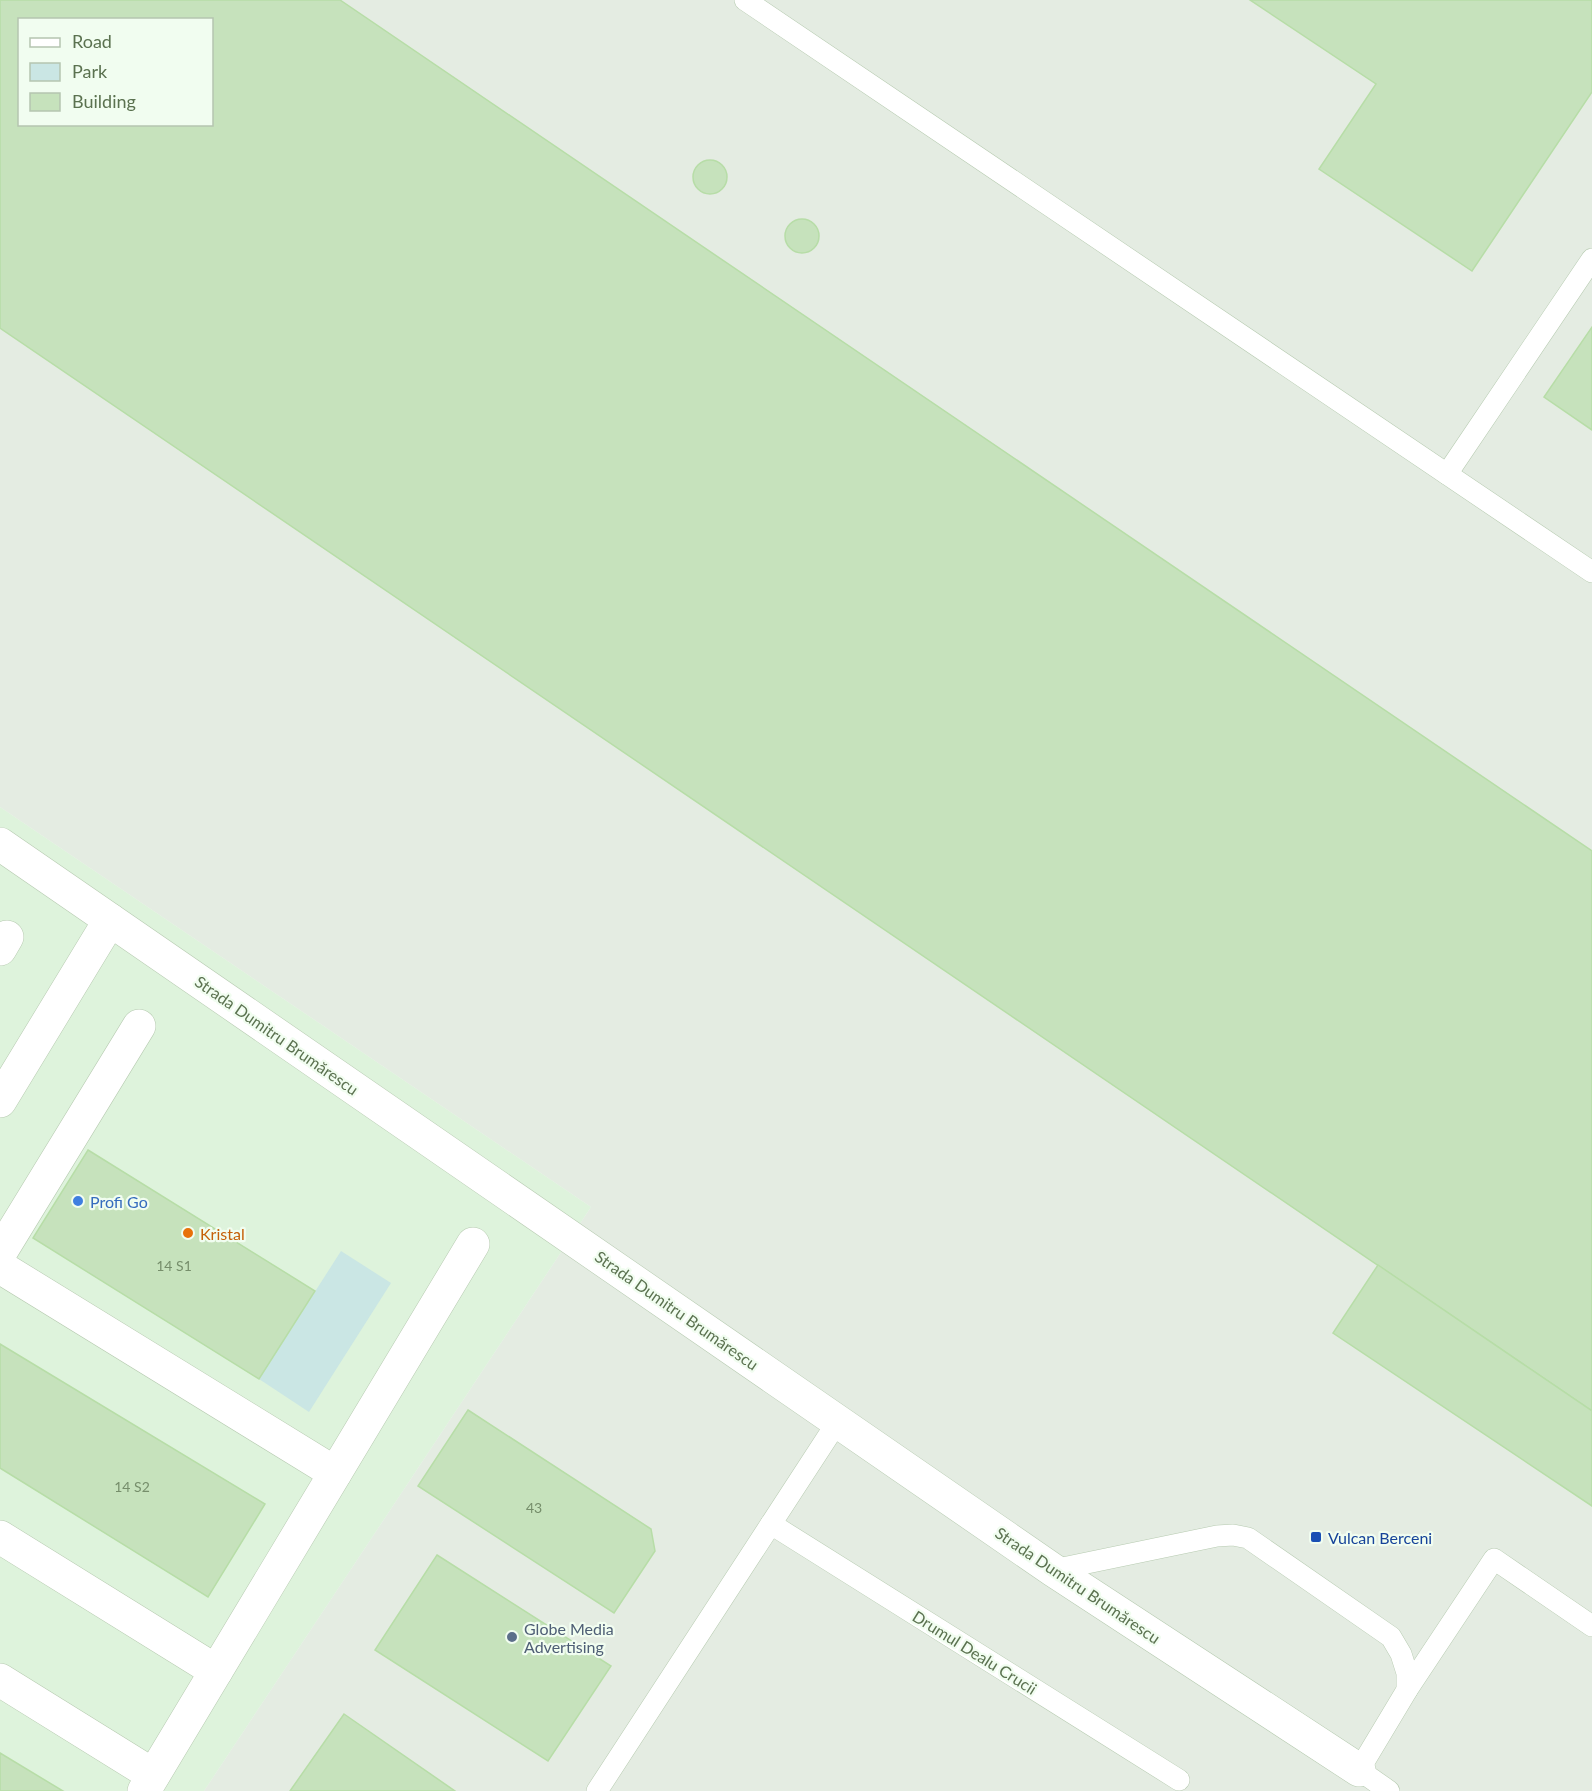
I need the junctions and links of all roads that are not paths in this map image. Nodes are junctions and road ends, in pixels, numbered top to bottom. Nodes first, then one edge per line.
1 (745, 0) edge
2 (1592, 259) edge
3 (1447, 474) junction
4 (1592, 572) edge
5 (0, 844) edge
6 (110, 920) junction
7 (139, 1026) dead end
8 (0, 1101) edge
9 (473, 1244) dead end
10 (0, 1253) edge
11 (0, 1267) edge
12 (838, 1421) junction
13 (335, 1473) junction
14 (771, 1524) junction
15 (0, 1537) edge
16 (1053, 1570) junction
17 (1592, 1626) edge
18 (216, 1671) junction
19 (0, 1680) edge
20 (1407, 1690) junction
21 (1359, 1770) junction
22 (1179, 1780) dead end
23 (148, 1783) edge
24 (597, 1791) edge
25 (1389, 1791) edge

1 - 3 lane
2 - 3 lane
3 - 4 lane
5 - 6 street, Strada Dumitru Brumărescu
6 - 8 street
6 - 12 street, Strada Dumitru Brumărescu
7 - 10 street
9 - 13 street
11 - 13 street
12 - 14 lane
12 - 16 street, Strada Dumitru Brumărescu
13 - 18 street
14 - 22 lane, Drumul Dealu Crucii
14 - 24 lane
15 - 18 street
16 - 20 lane
16 - 21 street, Strada Dumitru Brumărescu
17 - 20 lane
18 - 23 street
19 - 23 street
20 - 21 lane
21 - 25 lane

